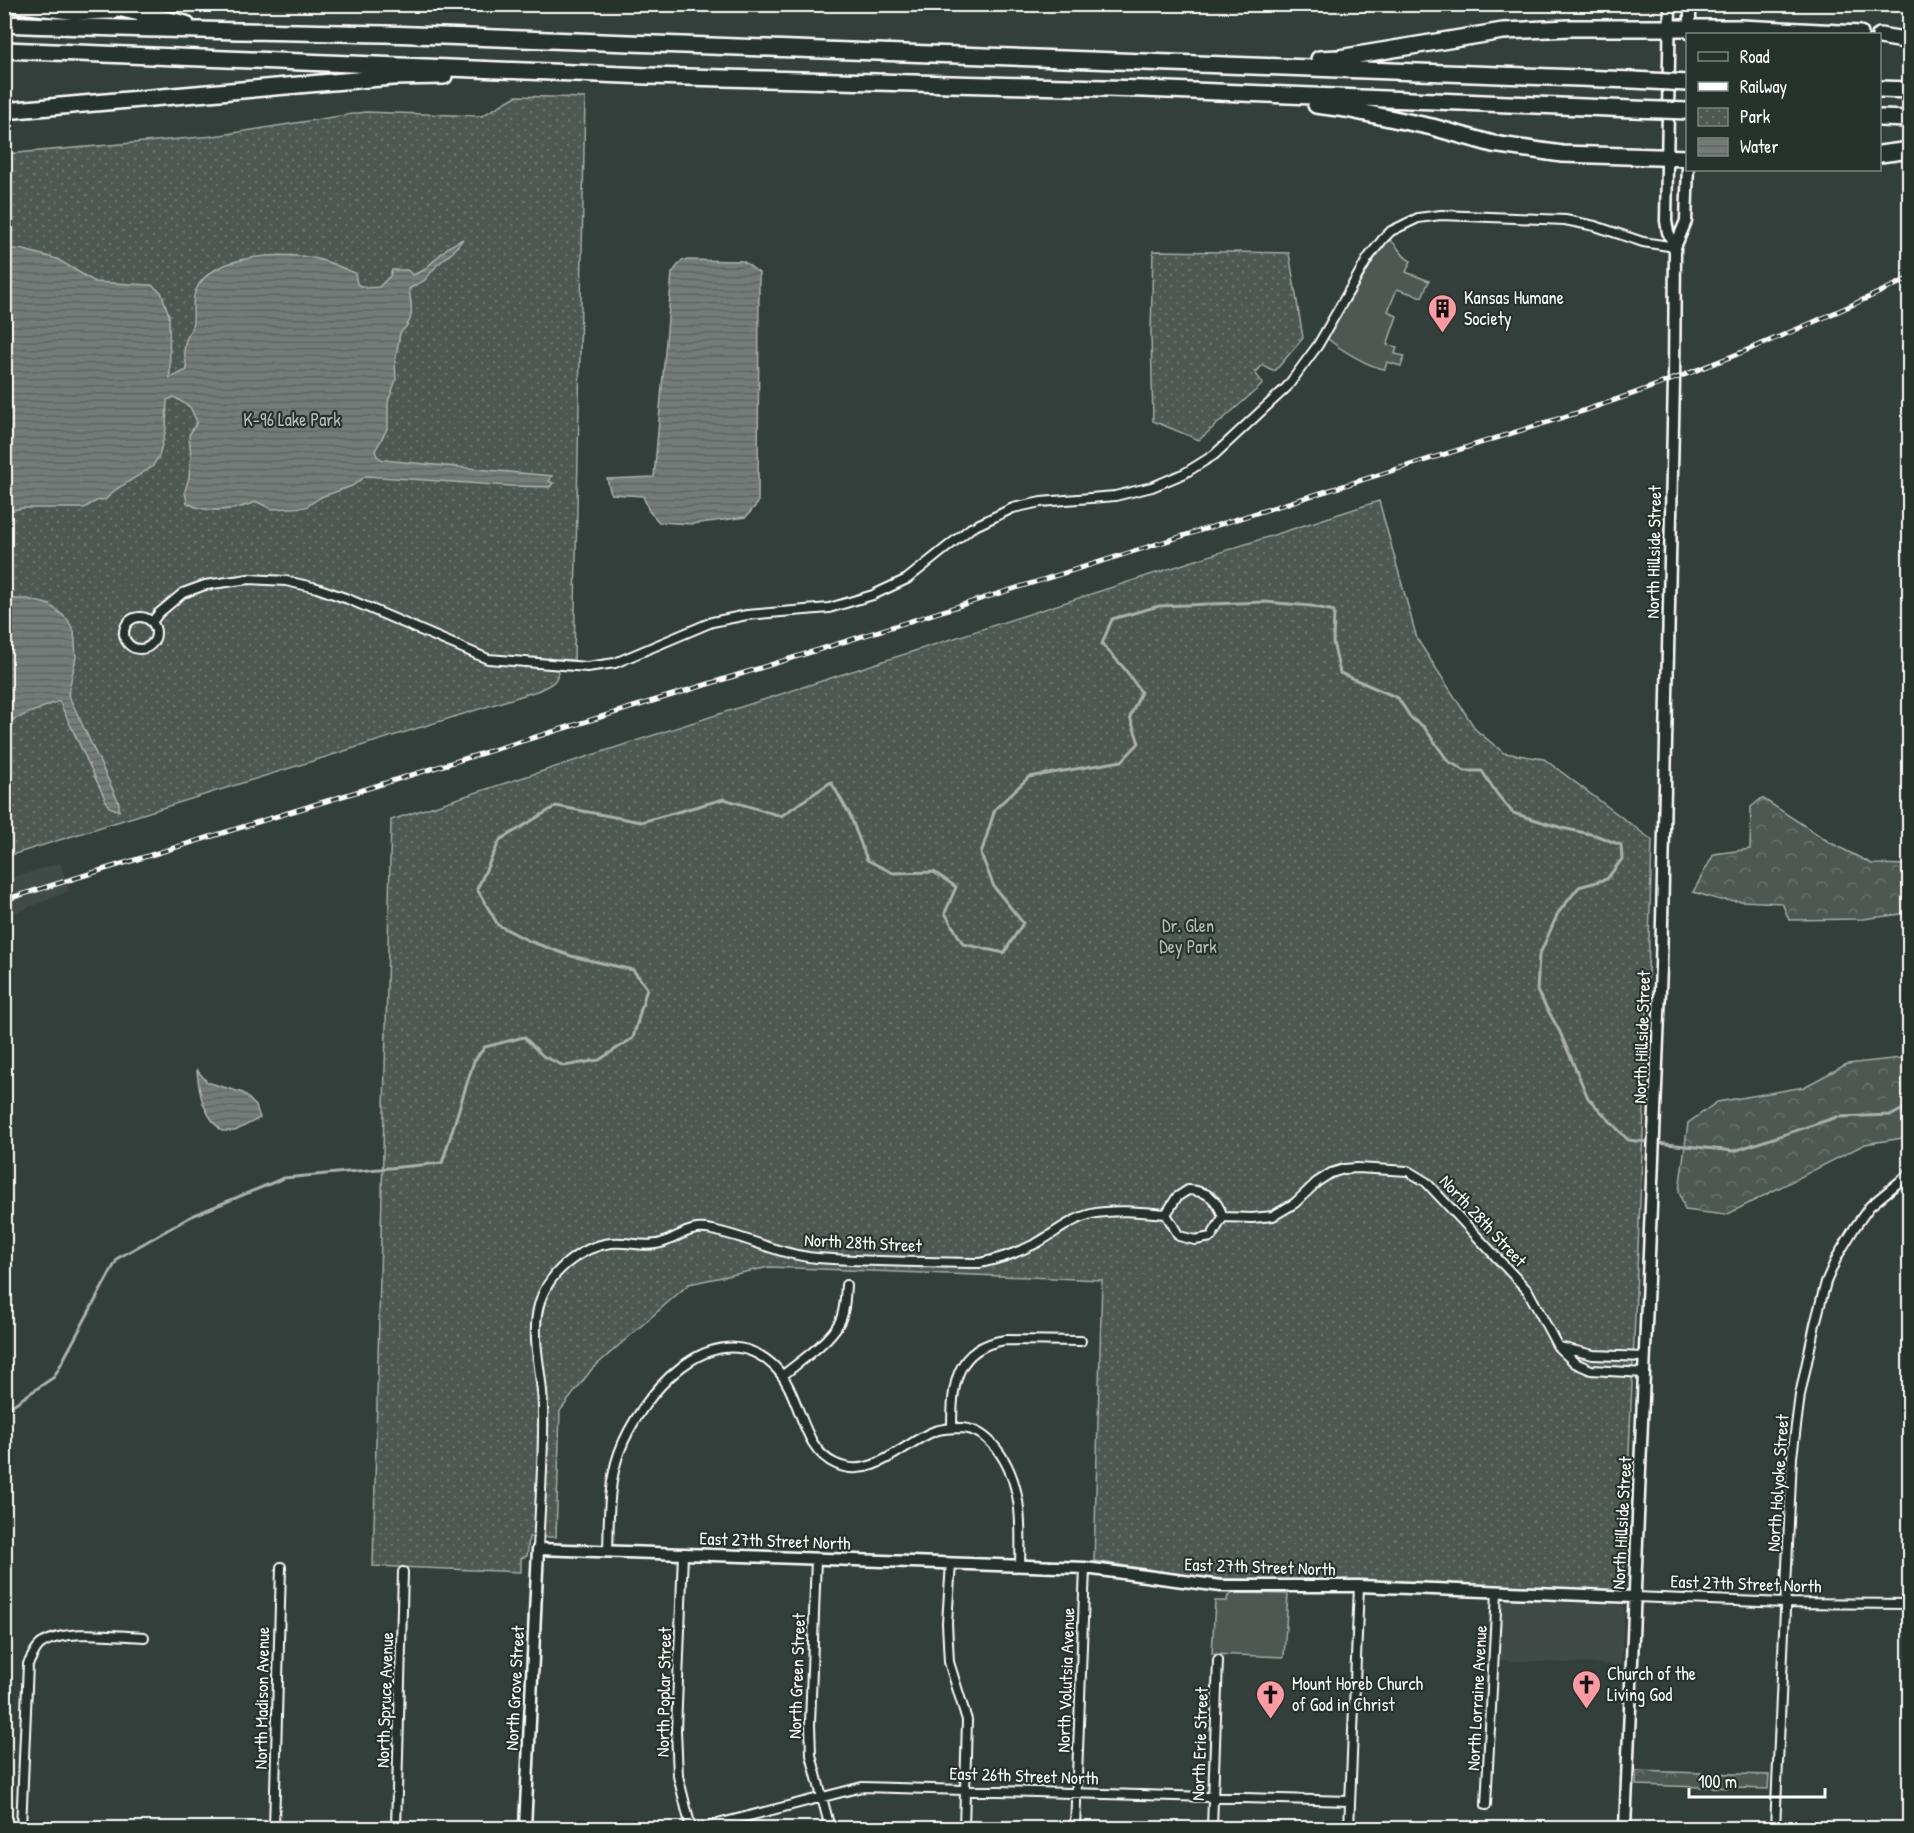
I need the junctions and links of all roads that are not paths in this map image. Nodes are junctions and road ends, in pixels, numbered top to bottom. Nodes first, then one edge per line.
1 (15, 4) edge
2 (101, 4) edge
3 (1670, 4) edge
4 (1690, 4) edge
5 (126, 10) junction
6 (4, 24) edge
7 (1670, 28) junction
8 (264, 30) junction
9 (1690, 31) edge
10 (1840, 33) edge
11 (1881, 36) edge
12 (1910, 41) edge
13 (4, 53) edge
14 (1235, 64) junction
15 (529, 71) junction
16 (1686, 83) edge
17 (1143, 89) junction
18 (1881, 89) edge
19 (1910, 90) edge
20 (4, 111) edge
21 (1686, 111) edge
22 (1881, 118) edge
23 (1910, 119) edge
24 (1910, 150) edge
25 (1881, 154) edge
26 (1666, 158) junction
27 (1686, 158) edge
28 (1688, 171) edge
29 (1675, 247) junction
30 (152, 622) junction
31 (1910, 1173) edge
32 (1166, 1214) junction
33 (1223, 1217) junction
34 (846, 1285) dead end
35 (1081, 1341) dead end
36 (1558, 1347) junction
37 (1645, 1357) junction
38 (1645, 1373) junction
39 (782, 1376) junction
40 (952, 1428) junction
41 (538, 1549) junction
42 (608, 1552) junction
43 (683, 1554) junction
44 (816, 1559) junction
45 (951, 1563) junction
46 (1020, 1566) junction
47 (280, 1567) dead end
48 (1085, 1569) junction
49 (403, 1572) dead end
50 (1359, 1586) junction
51 (1497, 1592) junction
52 (1635, 1598) junction
53 (1785, 1603) junction
54 (1910, 1604) edge
55 (144, 1637) dead end
56 (1218, 1660) dead end
57 (966, 1789) junction
58 (1077, 1792) junction
59 (822, 1797) junction
60 (1213, 1797) junction
61 (1350, 1802) junction
62 (1486, 1805) dead end
63 (21, 1828) edge
64 (274, 1828) edge
65 (396, 1828) edge
66 (525, 1828) edge
67 (691, 1828) edge
68 (702, 1828) edge
69 (830, 1828) edge
70 (964, 1828) edge
71 (1075, 1828) edge
72 (1212, 1828) edge
73 (1349, 1828) edge
74 (1624, 1828) edge
75 (1775, 1828) edge

1 - 5 highway
2 - 5 highway
3 - 7 main road, North Hillside Street
4 - 9 main road
5 - 8 highway
6 - 8 highway
7 - 9 highway
7 - 14 highway
7 - 26 main road, North Hillside Street
8 - 14 highway
9 - 10 highway
11 - 12 highway
13 - 15 highway
14 - 16 highway, bridge
15 - 17 highway
15 - 20 highway
17 - 21 highway, bridge
17 - 26 highway
18 - 19 highway
22 - 23 highway
24 - 25 highway
26 - 27 highway
26 - 29 main road, North Hillside Street
28 - 29 main road, North Hillside Street
29 - 30 street
29 - 37 main road, North Hillside Street
30 - 30 street
31 - 53 street, North Holyoke Street
32 - 33 street
32 - 33 street
32 - 41 street, North 28th Street
33 - 36 street, North 28th Street
34 - 39 street
35 - 40 street
36 - 37 street
36 - 38 street, North 28th Street
37 - 38 main road, North Hillside Street
38 - 52 main road, North Hillside Street
39 - 40 street
39 - 42 street
40 - 46 street
41 - 42 main road, East 27th Street North
41 - 66 main road, North Grove Street
42 - 43 main road, East 27th Street North
43 - 44 main road, East 27th Street North
43 - 67 street, North Poplar Street
44 - 45 main road, East 27th Street North
44 - 59 street, North Green Street
45 - 46 main road, East 27th Street North
45 - 57 street
46 - 48 main road, East 27th Street North
47 - 64 street, North Madison Avenue
48 - 50 main road, East 27th Street North
48 - 58 street, North Volutsia Avenue
49 - 65 street, North Spruce Avenue
50 - 51 main road, East 27th Street North
50 - 61 street
51 - 52 main road, East 27th Street North
51 - 62 street, North Lorraine Avenue
52 - 53 street, East 27th Street North
52 - 74 main road, North Hillside Street
53 - 54 street, East 27th Street North
53 - 75 street, North Holyoke Street
55 - 63 street
56 - 60 street, North Erie Street
57 - 58 street, East 26th Street North
57 - 59 street, East 26th Street North
57 - 70 street
58 - 60 street, East 26th Street North
58 - 71 street, North Volutsia Avenue
59 - 68 street, East 26th Street North
59 - 69 street, North Green Street
60 - 61 street, East 26th Street North
60 - 72 street, North Erie Street
61 - 73 street

